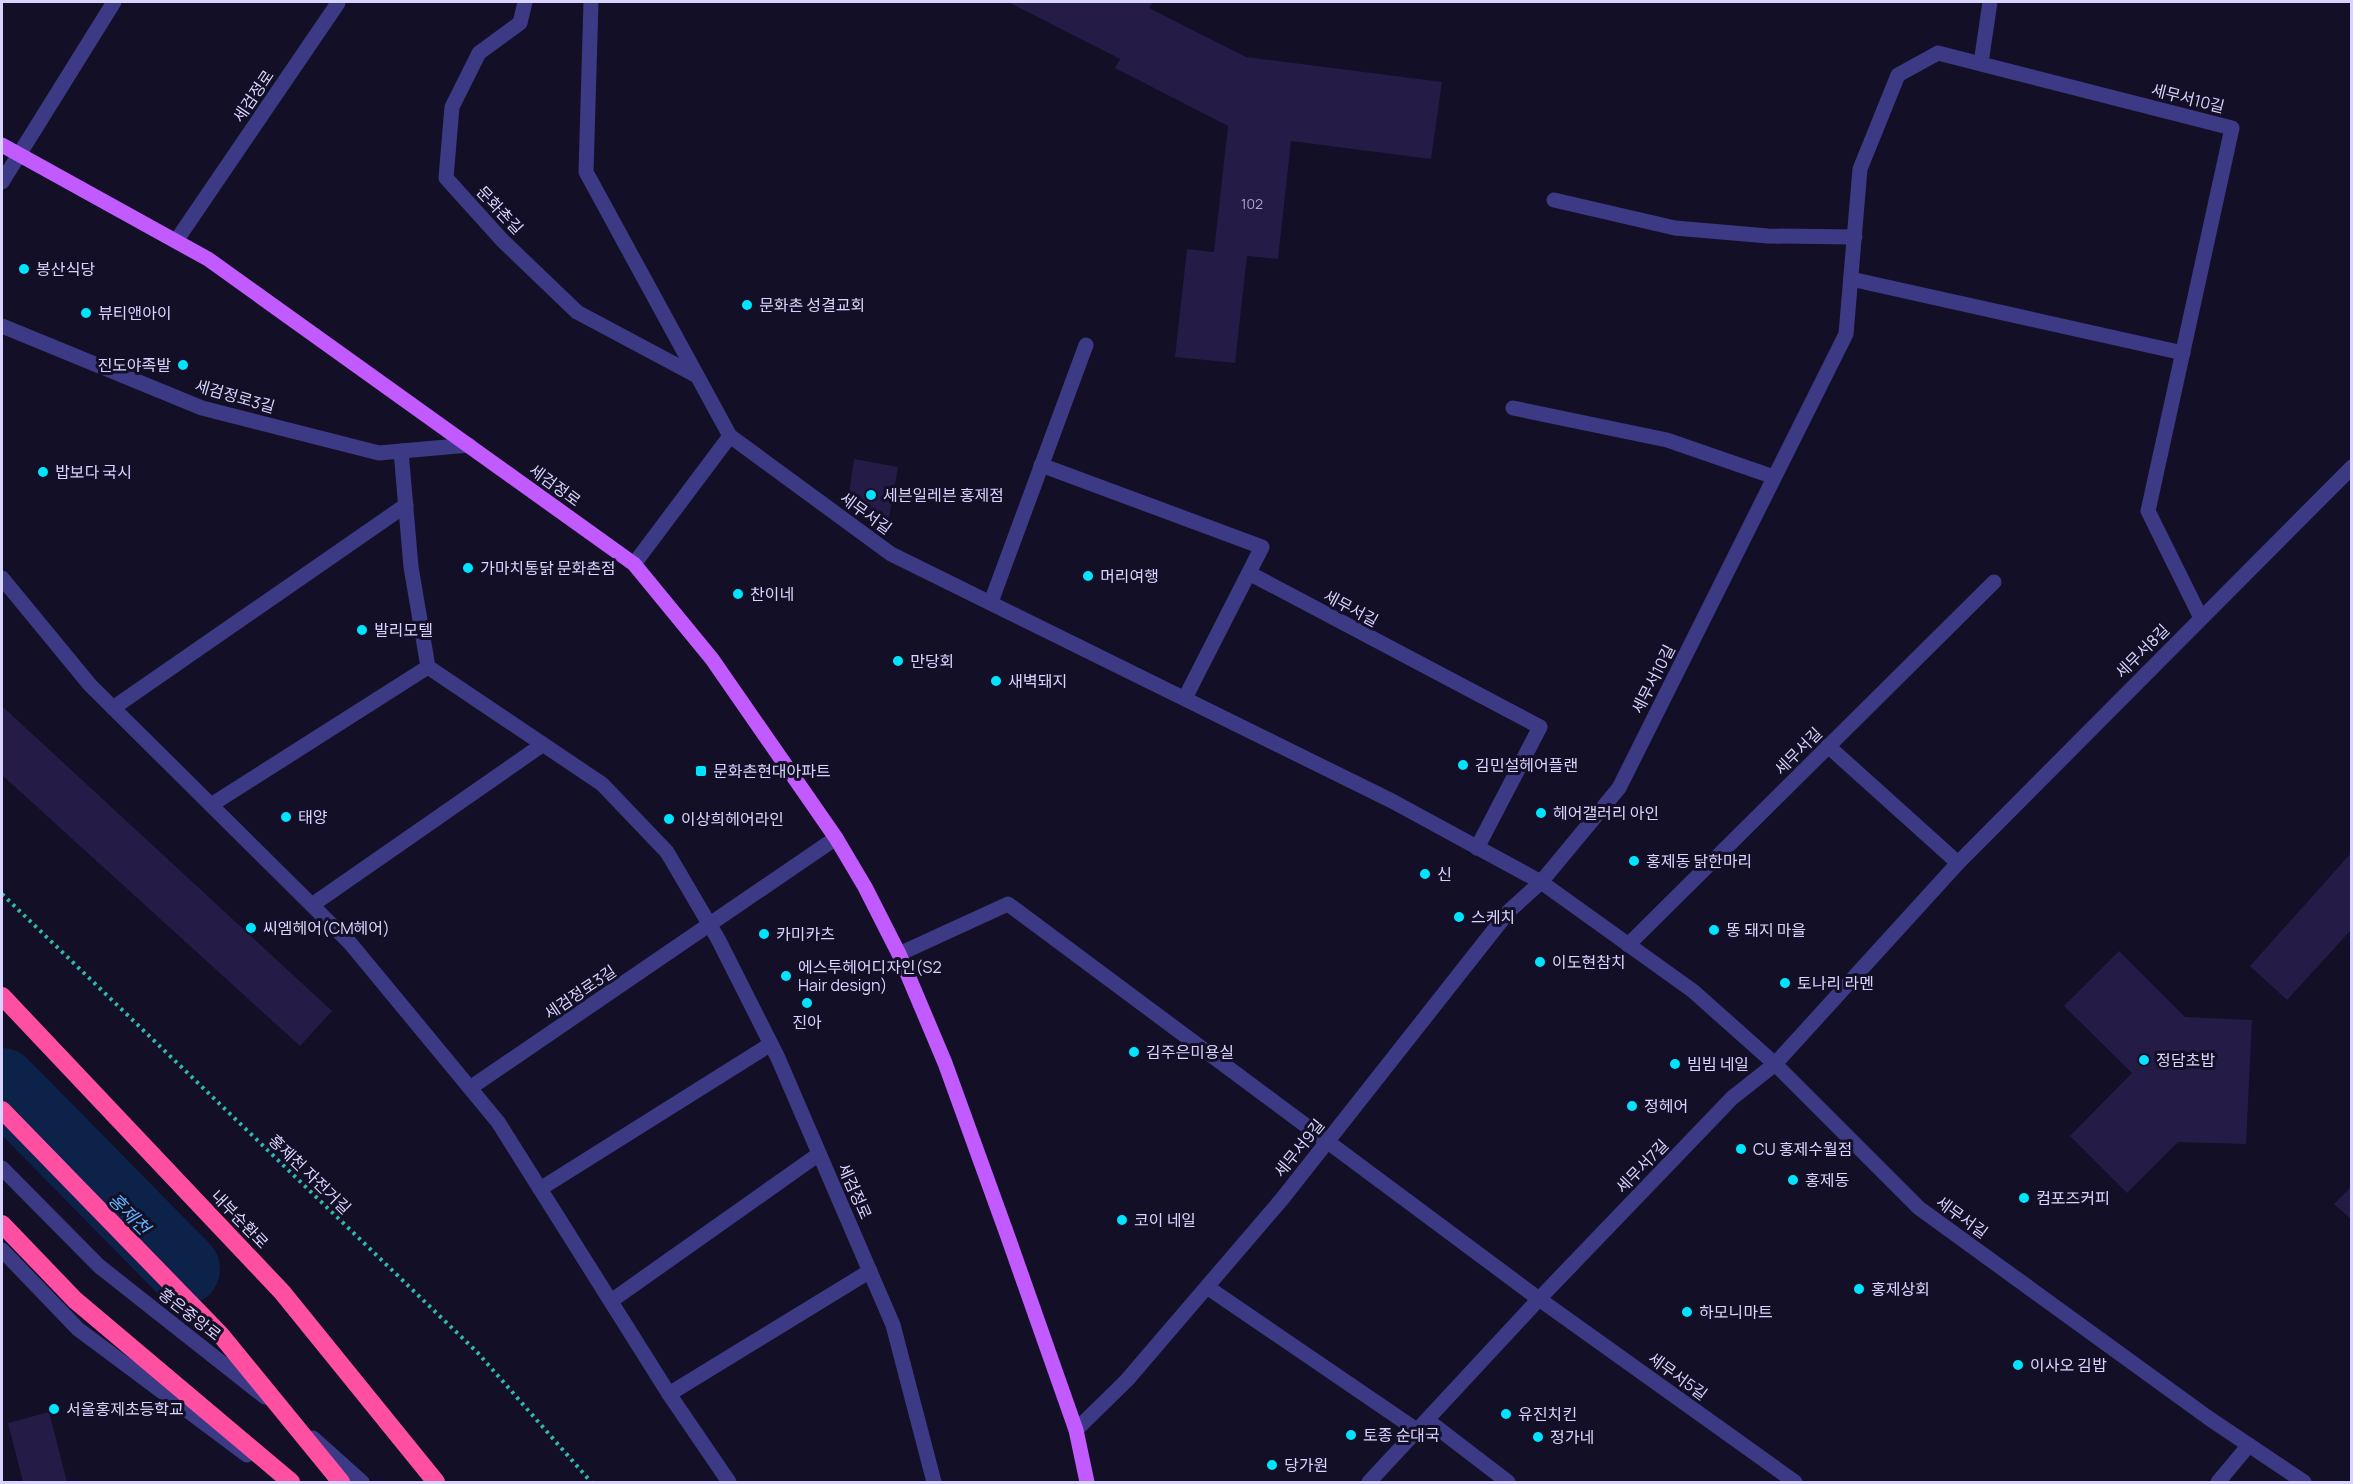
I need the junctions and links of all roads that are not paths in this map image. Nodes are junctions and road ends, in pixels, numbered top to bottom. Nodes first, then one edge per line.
1 (114, 2) edge
2 (336, 2) edge
3 (525, 2) edge
4 (591, 2) edge
5 (1990, 2) edge
6 (1981, 63) junction
7 (2, 145) edge
8 (19, 154) junction
9 (2, 182) edge
10 (1554, 200) dead end
11 (1855, 237) junction
12 (176, 241) junction
13 (1851, 279) junction
14 (2, 326) edge
15 (1086, 345) dead end
16 (2183, 353) junction
17 (697, 376) junction
18 (1513, 408) dead end
19 (730, 436) junction
20 (469, 445) junction
21 (401, 451) junction
22 (1041, 465) junction
23 (2352, 467) edge
24 (1774, 477) junction
25 (406, 505) junction
26 (634, 564) junction
27 (1249, 573) junction
28 (2, 578) edge
29 (1994, 582) dead end
30 (991, 602) junction
31 (2201, 618) junction
32 (428, 667) junction
33 (1185, 698) junction
34 (113, 708) junction
35 (542, 745) junction
36 (1828, 746) junction
37 (211, 805) junction
38 (836, 838) junction
39 (1477, 848) junction
40 (1958, 863) junction
41 (1541, 882) junction
42 (312, 906) junction
43 (710, 925) junction
44 (1628, 945) junction
45 (898, 954) junction
46 (2, 996) edge
47 (771, 1044) junction
48 (1775, 1064) junction
49 (470, 1088) junction
50 (2, 1110) edge
51 (1327, 1142) junction
52 (819, 1154) junction
53 (2, 1168) edge
54 (540, 1189) junction
55 (2, 1224) edge
56 (2, 1250) edge
57 (870, 1271) junction
58 (1207, 1287) junction
59 (1539, 1299) junction
60 (611, 1301) junction
61 (669, 1394) junction
62 (1422, 1426) junction
63 (1076, 1430) junction
64 (2249, 1446) junction
65 (284, 1482) edge
66 (291, 1482) edge
67 (341, 1482) edge
68 (362, 1482) edge
69 (436, 1482) edge
70 (729, 1482) edge
71 (934, 1482) edge
72 (1087, 1482) edge
73 (1370, 1482) edge
74 (1508, 1482) edge
75 (1795, 1482) edge
76 (2218, 1482) edge
77 (2304, 1482) edge

1 - 8 street
2 - 12 street, 세검정로
3 - 17 street, 문화촌길
4 - 17 street
5 - 6 street
6 - 11 street, 세무서10길
6 - 16 street, 세무서10길
7 - 8 main road, 세검정로
8 - 9 street
8 - 12 main road, 세검정로
10 - 11 street
11 - 13 street, 세무서10길
12 - 20 main road, 세검정로
13 - 16 street
13 - 24 street, 세무서10길
14 - 21 street, 세검정로3길
15 - 22 street
16 - 31 street, 세무서10길
17 - 19 street
18 - 24 street
19 - 26 street
19 - 30 street, 세무서길
20 - 21 street, 세검정로3길
20 - 26 main road, 세검정로
21 - 25 street
22 - 27 street
22 - 30 street
23 - 31 street, 세무서8길
24 - 41 street, 세무서10길
25 - 32 street
25 - 34 street
26 - 38 main road, 세검정로
27 - 33 street
27 - 39 street, 세무서길
28 - 34 street
29 - 36 street, 세무서길
30 - 33 street, 세무서길
31 - 40 street, 세무서8길
32 - 35 street, 세검정로
32 - 37 street
33 - 39 street, 세무서길
34 - 37 street
35 - 42 street
35 - 43 street, 세검정로
36 - 40 street
36 - 44 street, 세무서길
37 - 42 street
38 - 43 street
38 - 45 main road, 세검정로
39 - 41 street, 세무서길
40 - 48 street, 세무서8길
41 - 44 street, 세무서길
41 - 51 street, 세무서9길
42 - 49 street
43 - 47 street, 세검정로
43 - 49 street, 세검정로3길
44 - 48 street, 세무서길
45 - 51 street
45 - 63 main road, 세검정로
46 - 69 highway, 내부순환로
47 - 52 street, 세검정로
47 - 54 street
48 - 59 street, 세무서7길
48 - 64 street, 세무서길
49 - 54 street
50 - 67 highway, bridge
51 - 58 street, 세무서9길
51 - 59 street
52 - 57 street, 세검정로
52 - 60 street
53 - 68 street, 홍은중앙로
54 - 60 street
55 - 66 highway
56 - 65 street
57 - 61 street
57 - 71 street, 세검정로
58 - 62 street
58 - 63 street, 세무서9길
59 - 62 street, 세무서7길
59 - 75 street, 세무서5길
60 - 61 street
61 - 70 street
62 - 73 street, 세무서7길
62 - 74 street
63 - 72 main road, 세검정로
64 - 76 street
64 - 77 street, 세무서길

